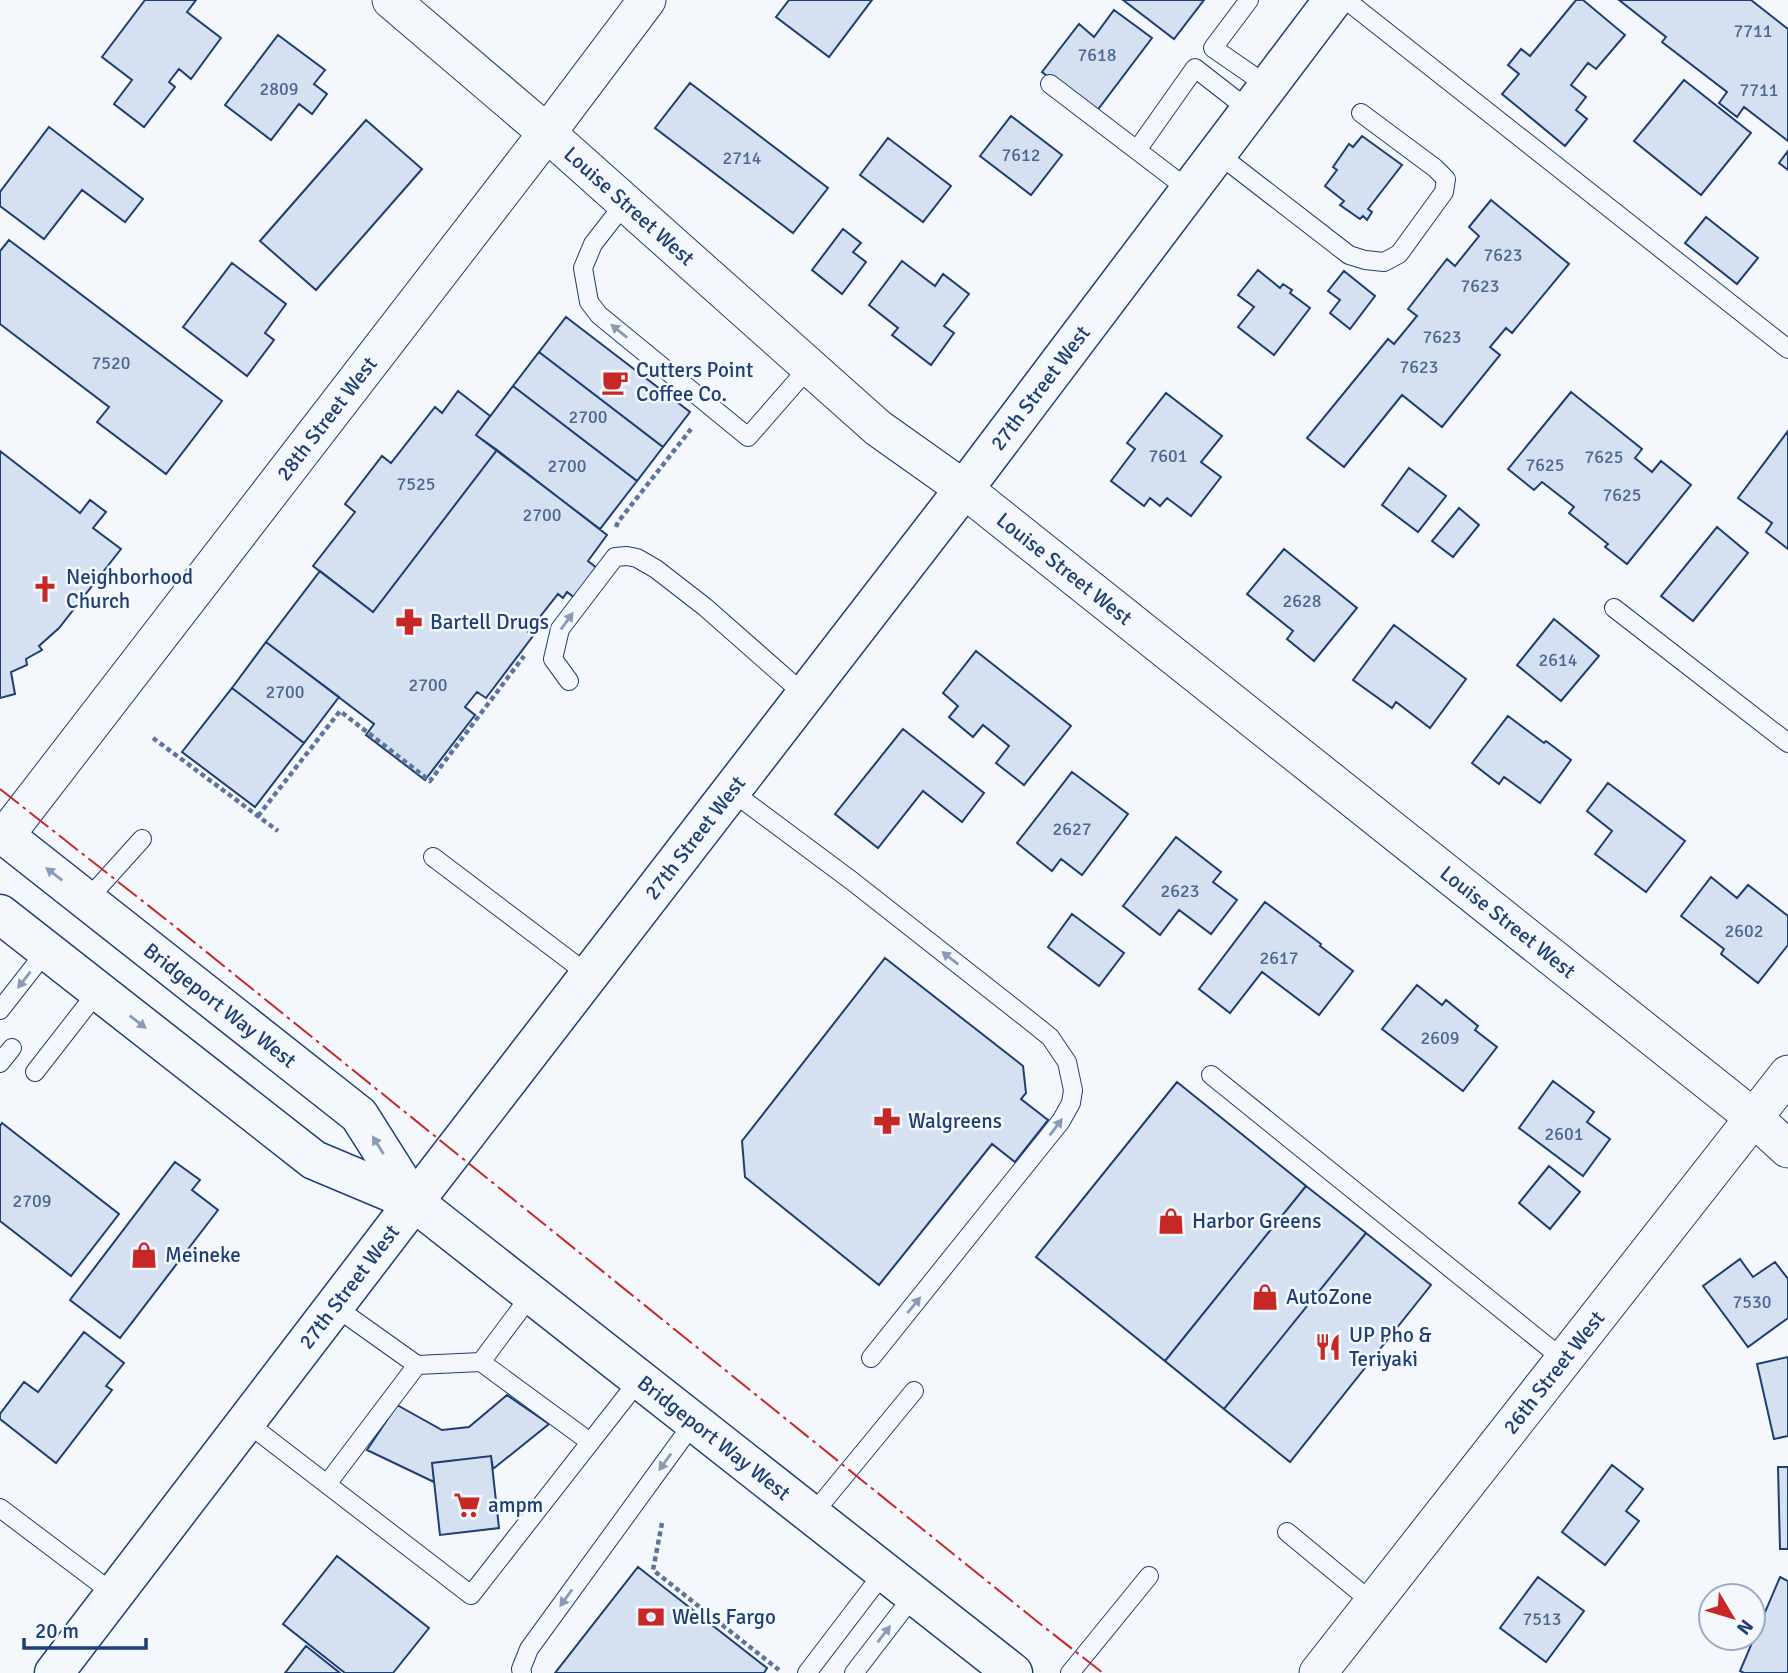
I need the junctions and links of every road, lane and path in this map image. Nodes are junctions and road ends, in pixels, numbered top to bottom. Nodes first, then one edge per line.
1 (391, 0) edge
2 (647, 0) edge
3 (1249, 0) edge
4 (1331, 2) edge
5 (1050, 84) dead end
6 (1259, 98) junction
7 (1361, 113) dead end
8 (547, 133) junction
9 (1137, 150) junction
10 (1217, 153) junction
11 (1189, 190) junction
12 (625, 203) junction
13 (1788, 349) edge
14 (810, 367) junction
15 (709, 405) junction
16 (964, 489) junction
17 (616, 530) dead end
18 (1614, 608) dead end
19 (531, 646) dead end
20 (569, 681) dead end
21 (805, 695) junction
22 (153, 737) dead end
23 (1788, 743) edge
24 (731, 791) junction
25 (258, 816) junction
26 (278, 831) dead end
27 (3, 834) edge
28 (142, 839) dead end
29 (433, 857) dead end
30 (87, 900) junction
31 (0, 914) edge
32 (47, 950) junction
33 (589, 975) junction
34 (98, 991) junction
35 (0, 1010) edge
36 (12, 1048) dead end
37 (0, 1063) edge
38 (35, 1072) dead end
39 (1788, 1074) edge
40 (1211, 1075) dead end
41 (1754, 1118) junction
42 (1788, 1149) edge
43 (414, 1202) junction
44 (531, 1295) junction
45 (334, 1306) junction
46 (871, 1358) dead end
47 (1563, 1359) junction
48 (481, 1362) junction
49 (417, 1365) junction
50 (639, 1380) junction
51 (914, 1391) dead end
52 (246, 1422) junction
53 (694, 1422) junction
54 (590, 1443) junction
55 (327, 1484) junction
56 (0, 1508) edge
57 (812, 1515) junction
58 (662, 1522) dead end
59 (1287, 1532) dead end
60 (884, 1572) junction
61 (1149, 1576) dead end
62 (114, 1594) junction
63 (914, 1595) junction
64 (1373, 1603) junction
65 (63, 1670) edge
66 (522, 1673) edge
67 (782, 1673) edge
68 (807, 1673) edge
69 (854, 1673) edge
70 (1013, 1673) edge
71 (1070, 1673) edge
72 (1318, 1673) edge

1 - 8 street, Louise Street West
2 - 8 street, 28th Street West
3 - 6 lane
4 - 6 main road, 27th Street West
4 - 13 lane
5 - 9 lane
6 - 9 lane
6 - 10 main road, 27th Street West
7 - 10 lane
8 - 12 street, Louise Street West
8 - 27 street, 28th Street West
9 - 11 lane
10 - 11 main road, 27th Street West
11 - 16 main road, 27th Street West
12 - 14 street, Louise Street West
15 -> 12 lane
14 - 15 lane
14 - 16 street, Louise Street West
15 - 17 path
16 - 21 main road, 27th Street West
16 - 41 street, Louise Street West
18 - 23 lane
19 - 25 path
20 -> 21 lane
21 - 24 main road, 27th Street West
22 - 25 path
24 - 33 main road, 27th Street West
46 -> 24 lane
25 - 26 path
30 -> 27 main road, Bridgeport Way West
28 - 30 lane
29 - 33 lane
43 -> 30 main road, Bridgeport Way West
31 - 32 main road, Bridgeport Way West
32 - 34 main road, Bridgeport Way West
32 -> 35 lane
33 - 43 main road, 27th Street West
34 - 38 lane
34 -> 43 main road, Bridgeport Way West
36 - 37 lane
39 - 41 street, 26th Street West
40 - 47 lane
41 - 42 street, Louise Street West
41 - 47 street, 26th Street West
43 - 44 main road, Bridgeport Way West
43 - 45 main road, 27th Street West
44 - 48 lane
44 - 50 main road, Bridgeport Way West
45 - 49 lane
45 - 52 main road, 27th Street West
47 - 64 street, 26th Street West
48 - 49 lane
48 - 54 lane
49 - 55 lane
50 - 53 main road, Bridgeport Way West
50 - 54 lane
51 - 57 lane
52 - 55 lane
52 - 62 main road, 27th Street West
53 - 57 main road, Bridgeport Way West
53 -> 66 lane
54 - 55 lane
56 - 62 lane
57 - 60 main road, Bridgeport Way West
58 - 67 path
59 - 64 lane
60 - 63 main road, Bridgeport Way West
60 - 68 lane
61 - 71 lane
62 - 65 main road, 27th Street West
69 -> 63 lane
63 - 70 main road, Bridgeport Way West
64 - 72 street, 26th Street West

